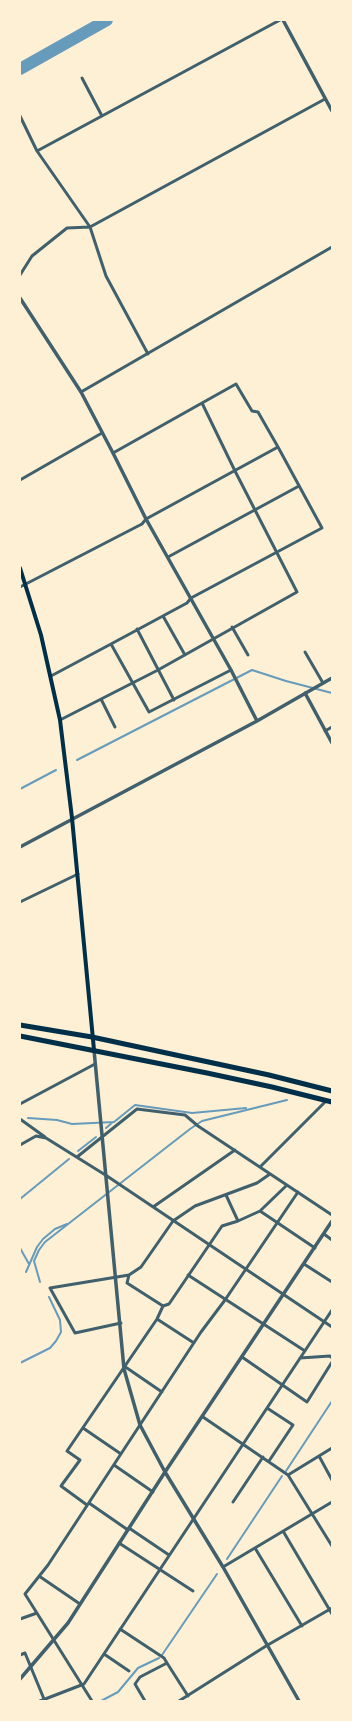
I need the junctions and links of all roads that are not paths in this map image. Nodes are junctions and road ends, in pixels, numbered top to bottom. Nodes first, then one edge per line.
1 (280, 20) edge
2 (283, 20) edge
3 (82, 78) dead end
4 (325, 99) junction
5 (332, 112) edge
6 (20, 116) edge
7 (102, 116) junction
8 (37, 151) junction
9 (90, 227) junction
10 (332, 247) edge
11 (20, 275) edge
12 (20, 298) edge
13 (148, 354) junction
14 (81, 392) junction
15 (202, 403) junction
16 (102, 433) junction
17 (278, 448) junction
18 (113, 453) junction
19 (235, 471) junction
20 (20, 480) edge
21 (299, 486) junction
22 (255, 511) junction
23 (146, 519) junction
24 (276, 552) junction
25 (168, 557) junction
26 (20, 568) edge
27 (26, 584) junction
28 (20, 587) edge
29 (191, 598) junction
30 (163, 616) junction
31 (232, 627) junction
32 (137, 629) junction
33 (213, 638) junction
34 (111, 644) junction
35 (305, 652) dead end
36 (184, 655) junction
37 (248, 655) dead end
38 (158, 670) junction
39 (231, 670) junction
40 (51, 676) junction
41 (332, 678) edge
42 (133, 683) junction
43 (323, 683) junction
44 (306, 692) junction
45 (101, 699) junction
46 (174, 700) junction
47 (60, 720) junction
48 (257, 721) junction
49 (115, 727) dead end
50 (332, 727) edge
51 (325, 731) junction
52 (332, 743) edge
53 (72, 818) junction
54 (20, 847) edge
55 (78, 874) junction
56 (20, 902) edge
57 (20, 1025) edge
58 (20, 1036) edge
59 (92, 1037) junction
60 (94, 1050) junction
61 (95, 1064) junction
62 (332, 1091) edge
63 (326, 1101) junction
64 (332, 1102) edge
65 (20, 1104) edge
66 (21, 1121) edge
67 (46, 1138) junction
68 (101, 1138) junction
69 (20, 1145) edge
70 (235, 1150) junction
71 (77, 1157) junction
72 (260, 1167) junction
73 (270, 1174) junction
74 (107, 1176) junction
75 (287, 1185) junction
76 (298, 1192) junction
77 (226, 1195) junction
78 (153, 1207) junction
79 (260, 1211) junction
80 (332, 1215) edge
81 (173, 1221) junction
82 (238, 1221) junction
83 (332, 1221) edge
84 (276, 1222) junction
85 (324, 1234) junction
86 (332, 1240) edge
87 (209, 1244) junction
88 (315, 1248) junction
89 (304, 1264) junction
90 (246, 1269) junction
91 (129, 1275) junction
92 (188, 1275) junction
93 (116, 1277) junction
94 (332, 1282) edge
95 (284, 1295) junction
96 (225, 1300) junction
97 (163, 1306) junction
98 (332, 1310) edge
99 (157, 1319) junction
100 (324, 1322) junction
101 (121, 1324) junction
102 (264, 1324) junction
103 (332, 1327) edge
104 (194, 1343) junction
105 (305, 1351) junction
106 (242, 1357) junction
107 (300, 1358) junction
108 (332, 1358) edge
109 (332, 1362) edge
110 (124, 1366) junction
111 (283, 1385) junction
112 (162, 1392) junction
113 (267, 1408) junction
114 (203, 1417) junction
115 (140, 1425) junction
116 (83, 1428) junction
117 (242, 1444) junction
118 (332, 1448) edge
119 (121, 1454) junction
120 (319, 1456) junction
121 (263, 1457) junction
122 (269, 1461) junction
123 (114, 1465) junction
124 (165, 1472) junction
125 (288, 1475) junction
126 (332, 1480) edge
127 (153, 1492) junction
128 (233, 1502) dead end
129 (332, 1502) edge
130 (88, 1504) junction
131 (312, 1514) junction
132 (194, 1518) junction
133 (128, 1529) junction
134 (283, 1531) junction
135 (120, 1543) junction
136 (332, 1546) edge
137 (255, 1548) junction
138 (169, 1555) junction
139 (223, 1567) junction
140 (160, 1569) junction
141 (39, 1576) junction
142 (194, 1591) dead end
143 (80, 1604) junction
144 (331, 1609) edge
145 (37, 1613) junction
146 (332, 1614) edge
147 (20, 1620) edge
148 (302, 1626) junction
149 (120, 1629) junction
150 (54, 1641) junction
151 (266, 1646) junction
152 (104, 1654) junction
153 (20, 1655) edge
154 (166, 1662) junction
155 (31, 1667) junction
156 (129, 1671) dead end
157 (20, 1679) edge
158 (81, 1684) junction
159 (188, 1696) junction
160 (44, 1699) junction
161 (40, 1701) edge
162 (92, 1701) edge
163 (145, 1701) edge
164 (179, 1701) edge
165 (299, 1701) edge

1 - 7 street
2 - 4 street
3 - 7 street
4 - 5 street
4 - 9 street
6 - 8 street
7 - 8 street
8 - 9 street
9 - 11 street
9 - 13 street
10 - 13 street
12 - 14 street
13 - 14 street
14 - 16 street
15 - 17 street
15 - 18 street
15 - 19 street
16 - 18 street
16 - 20 street
17 - 19 street
17 - 21 street
18 - 23 street
19 - 22 street
19 - 23 street
21 - 22 street
21 - 24 street
22 - 24 street
22 - 25 street
23 - 25 street
23 - 27 street
24 - 29 street
24 - 31 street
25 - 29 street
26 - 27 main road
27 - 28 street
27 - 40 main road
29 - 30 street
29 - 33 street
30 - 32 street
30 - 36 street
31 - 33 street
31 - 37 street
32 - 34 street
32 - 38 street
33 - 36 street
33 - 39 street
34 - 40 street
34 - 42 street
35 - 43 street
36 - 38 street
38 - 42 street
38 - 46 street
39 - 46 street
39 - 48 street
40 - 47 main road
41 - 43 street
42 - 45 street
42 - 46 street
43 - 44 street
44 - 48 street
44 - 51 street
45 - 47 street
45 - 49 street
47 - 53 main road
48 - 53 street
50 - 51 street
51 - 52 street
53 - 54 street
53 - 55 main road
55 - 56 street
55 - 59 main road
57 - 59 highway
58 - 60 highway
59 - 60 main road
59 - 62 highway
60 - 61 street
60 - 63 highway
61 - 65 street
61 - 68 street
63 - 64 highway
63 - 72 street
66 - 67 street
67 - 69 street
67 - 71 street
68 - 70 street
68 - 71 street
68 - 74 street
70 - 72 street
70 - 78 street
71 - 74 street
72 - 73 street
73 - 75 street
73 - 77 street
74 - 78 street
74 - 93 street
75 - 76 street
75 - 79 street
76 - 80 street
76 - 84 street
77 - 81 street
77 - 82 street
78 - 81 street
79 - 82 street
79 - 84 street
81 - 87 street
81 - 91 street
82 - 87 street
83 - 85 street
84 - 88 street
84 - 90 street
85 - 86 street
85 - 88 street
87 - 90 street
87 - 92 street
88 - 89 street
89 - 94 street
89 - 95 street
90 - 95 street
90 - 96 street
91 - 93 street
91 - 97 street
92 - 96 street
92 - 97 street
93 - 101 street
93 - 101 street
95 - 100 street
95 - 102 street
96 - 102 street
96 - 104 street
97 - 99 street
98 - 100 street
99 - 104 street
99 - 110 street
100 - 103 street
100 - 105 street
101 - 110 street
102 - 105 street
102 - 106 street
104 - 112 street
105 - 107 street
106 - 111 street
106 - 114 street
107 - 108 street
107 - 111 street
109 - 111 street
110 - 112 street
110 - 115 street
110 - 116 street
111 - 113 street
112 - 115 street
113 - 117 street
113 - 122 street
114 - 117 street
114 - 124 street
115 - 119 street
115 - 124 street
116 - 119 street
116 - 130 street
117 - 121 street
117 - 132 street
118 - 120 street
119 - 123 street
120 - 125 street
120 - 126 street
121 - 122 street
121 - 128 street
122 - 125 street
123 - 127 street
123 - 130 street
124 - 127 street
124 - 132 street
125 - 131 street
127 - 133 street
129 - 131 street
130 - 133 street
130 - 141 street
131 - 134 street
131 - 136 street
132 - 138 street
132 - 139 street
133 - 135 street
133 - 138 street
134 - 137 street
134 - 144 street
135 - 140 street
135 - 143 street
137 - 139 street
137 - 148 street
138 - 140 street
139 - 151 street
140 - 142 street
140 - 149 street
141 - 143 street
141 - 145 street
143 - 150 street
144 - 146 street
144 - 148 street
145 - 147 street
145 - 150 street
148 - 151 street
149 - 152 street
149 - 154 street
150 - 155 street
150 - 158 street
151 - 159 street
151 - 165 street
152 - 156 street
152 - 158 street
153 - 155 street
154 - 159 street
154 - 163 street
155 - 157 street
155 - 160 street
158 - 160 street
158 - 162 street
159 - 164 street
160 - 161 street

